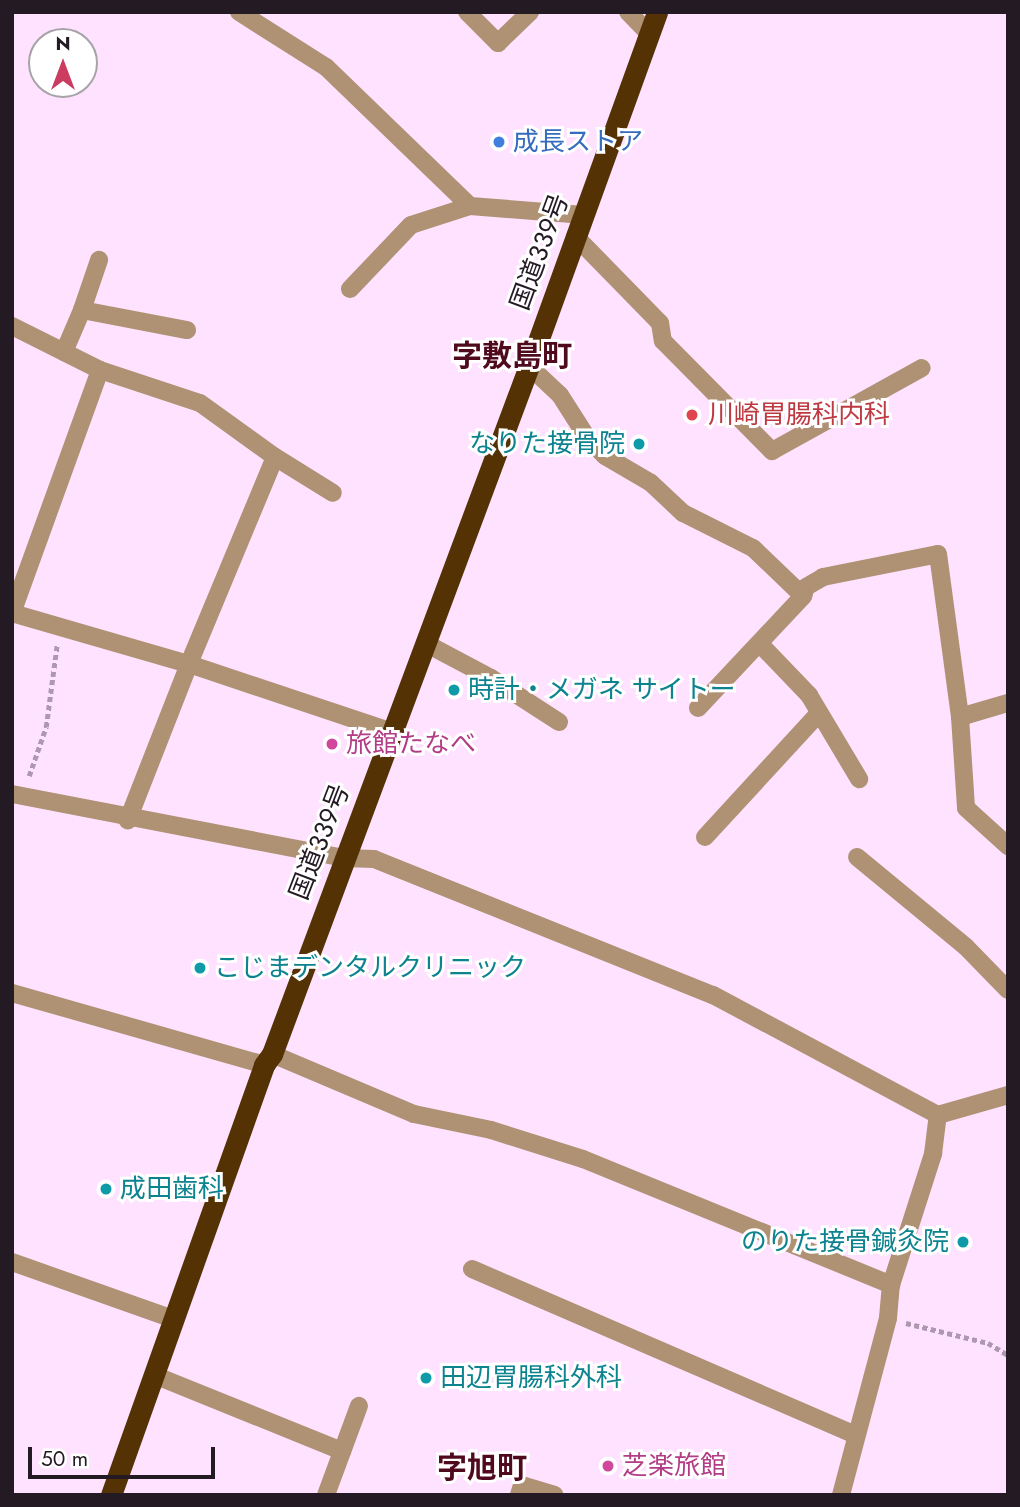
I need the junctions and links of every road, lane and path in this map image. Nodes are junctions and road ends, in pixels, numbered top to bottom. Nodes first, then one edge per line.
1 (240, 12) edge
2 (467, 12) edge
3 (530, 12) edge
4 (628, 12) edge
5 (657, 12) edge
6 (648, 33) junction
7 (470, 206) junction
8 (584, 215) junction
9 (575, 236) junction
10 (99, 260) dead end
11 (350, 289) dead end
12 (82, 310) junction
13 (12, 326) edge
14 (187, 331) dead end
15 (64, 352) junction
16 (529, 366) junction
17 (922, 368) dead end
18 (100, 370) junction
19 (275, 457) junction
20 (333, 493) dead end
21 (803, 596) junction
22 (59, 627) junction
23 (425, 643) junction
24 (760, 644) junction
25 (189, 664) junction
26 (1008, 703) edge
27 (698, 708) dead end
28 (819, 713) junction
29 (960, 717) junction
30 (559, 722) dead end
31 (392, 732) junction
32 (859, 779) dead end
33 (17, 795) edge
34 (128, 820) junction
35 (705, 837) dead end
36 (1008, 846) edge
37 (856, 857) dead end
38 (343, 858) junction
39 (1008, 990) edge
40 (12, 993) edge
41 (268, 1060) junction
42 (1008, 1095) edge
43 (938, 1115) junction
44 (12, 1262) edge
45 (472, 1269) dead end
46 (891, 1284) junction
47 (888, 1318) junction
48 (173, 1319) junction
49 (1008, 1354) edge
50 (154, 1375) junction
51 (359, 1406) dead end
52 (854, 1434) junction
53 (342, 1451) junction
54 (111, 1495) edge
55 (326, 1495) edge
56 (519, 1495) edge
57 (555, 1495) edge
58 (841, 1495) edge

1 - 7 street
2 - 3 street
4 - 6 street
5 - 6 highway, 国道339号
6 - 8 highway, 国道339号
7 - 8 street
7 - 11 street
8 - 9 highway, 国道339号
9 - 16 highway, 国道339号
9 - 17 street
10 - 12 street
12 - 14 street
12 - 15 street
13 - 15 street
15 - 18 street
16 - 21 street
16 - 23 highway, 国道339号
18 - 19 street
18 - 22 street
19 - 20 street
19 - 25 street
21 - 24 street
21 - 29 street
22 - 25 street
22 - 33 path
23 - 30 street
23 - 31 highway, 国道339号
24 - 27 street
24 - 28 street
25 - 31 street
25 - 34 street
26 - 29 street
28 - 32 street
28 - 35 street
29 - 36 street
31 - 38 highway, 国道339号
33 - 34 street
34 - 38 street
37 - 39 street
38 - 41 highway, 国道339号
38 - 43 street
40 - 41 street
41 - 46 street
41 - 48 highway, 国道339号
42 - 43 street
43 - 46 street
44 - 48 street
45 - 52 street
46 - 47 street
47 - 49 path
47 - 52 street
48 - 50 highway, 国道339号
50 - 53 street
50 - 54 highway, 国道339号
51 - 53 street
52 - 58 street
53 - 55 street
56 - 57 street

